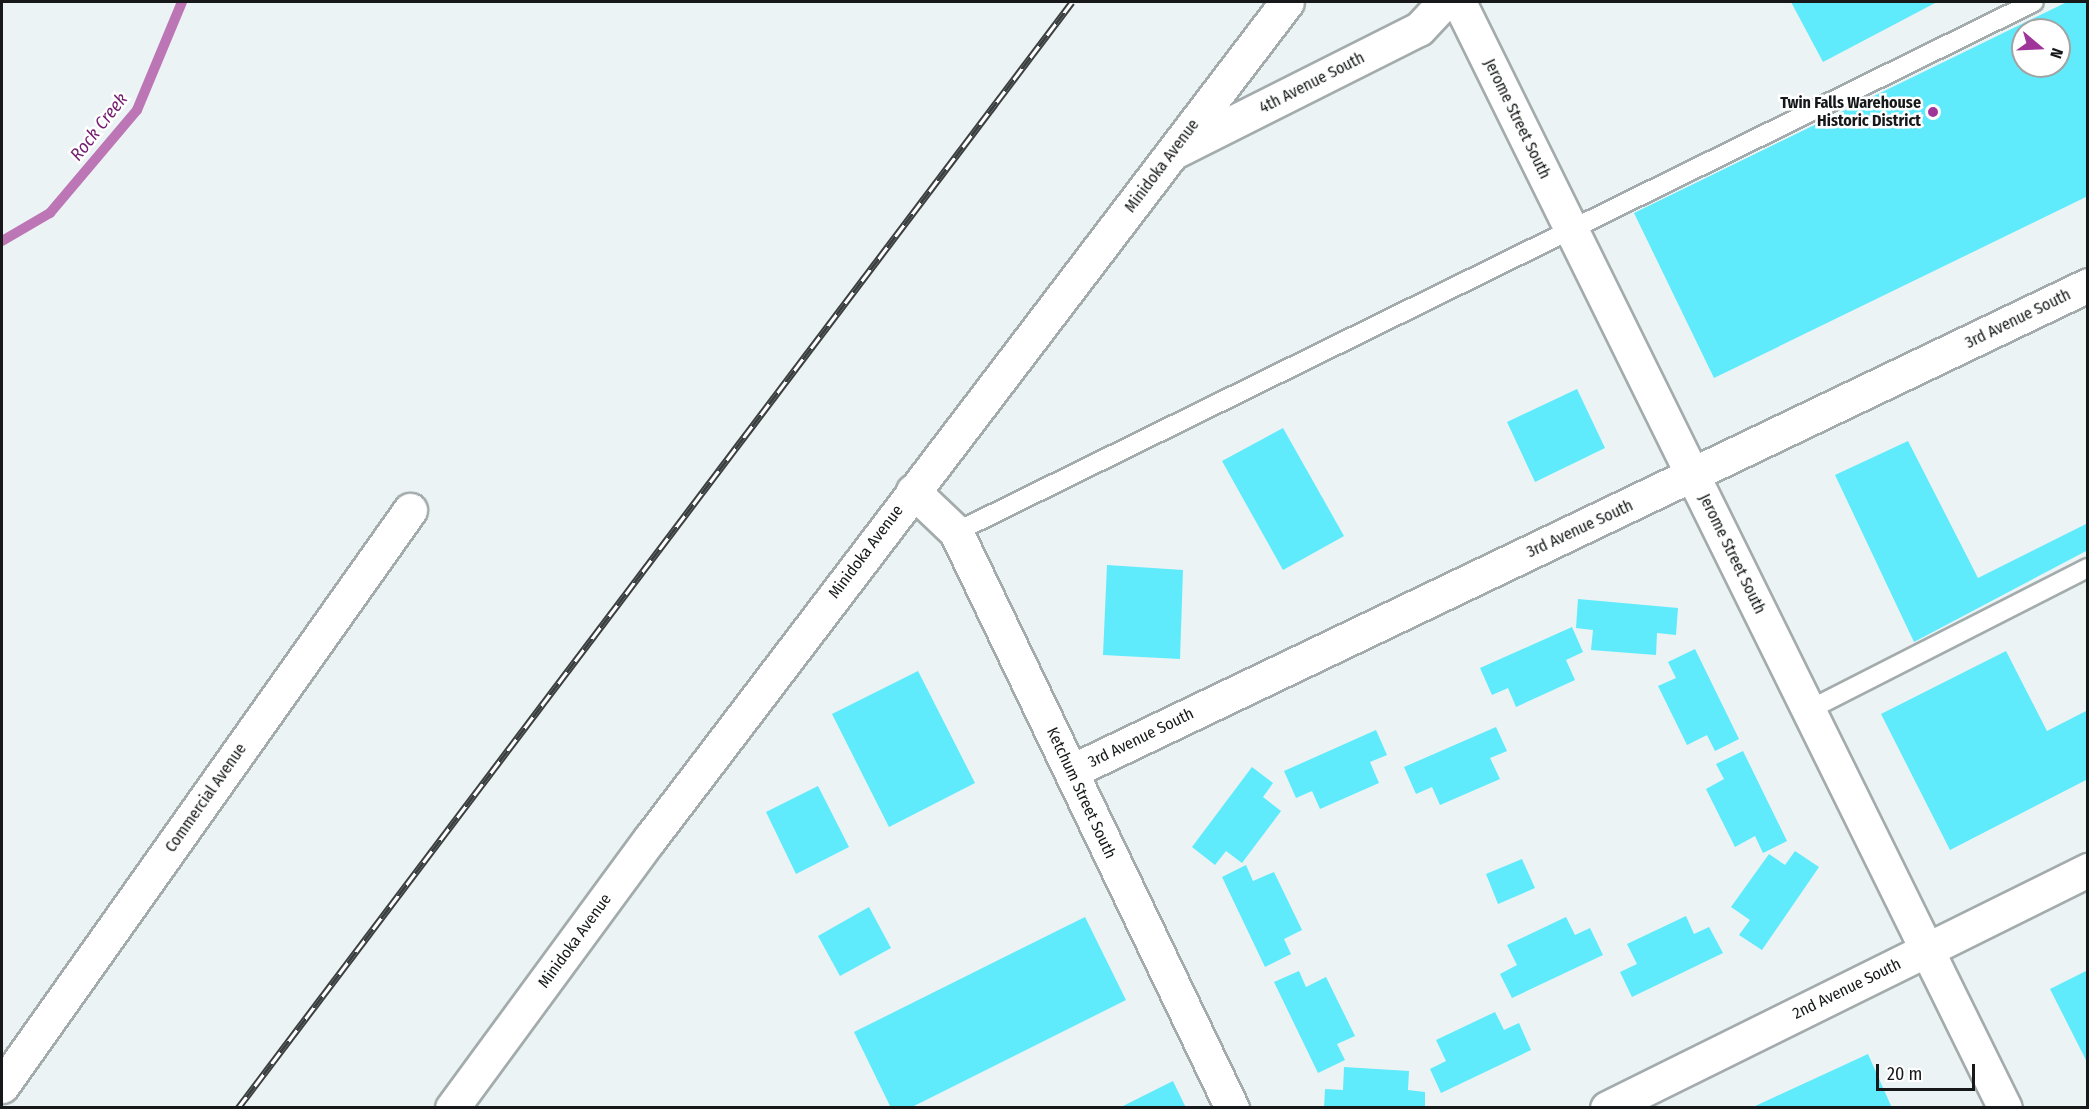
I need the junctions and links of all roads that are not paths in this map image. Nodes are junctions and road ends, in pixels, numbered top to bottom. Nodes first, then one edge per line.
1 (1287, 2) edge
2 (1444, 2) edge
3 (1459, 2) edge
4 (2034, 2) edge
5 (1172, 153) junction
6 (1572, 229) junction
7 (2088, 285) edge
8 (1693, 475) junction
9 (913, 491) junction
10 (410, 510) dead end
11 (956, 532) junction
12 (2088, 568) edge
13 (1809, 710) junction
14 (1072, 771) junction
15 (2088, 870) edge
16 (1927, 949) junction
17 (2, 1086) edge
18 (453, 1107) edge
19 (1232, 1107) edge
20 (1607, 1107) edge
21 (2005, 1107) edge

1 - 5 street, Minidoka Avenue
2 - 5 street, 4th Avenue South
3 - 6 street, Jerome Street South
4 - 6 lane
5 - 9 street, Minidoka Avenue
6 - 8 street, Jerome Street South
6 - 11 lane
7 - 8 street, 3rd Avenue South
8 - 13 street, Jerome Street South
8 - 14 street, 3rd Avenue South
9 - 11 street, Ketchum Street South
9 - 18 street, Minidoka Avenue
10 - 17 street, Commercial Avenue
11 - 14 street, Ketchum Street South
12 - 13 lane
13 - 16 street, Jerome Street South
14 - 19 street, Ketchum Street South
15 - 16 street, 2nd Avenue South
16 - 20 street, 2nd Avenue South
16 - 21 street, Jerome Street South

